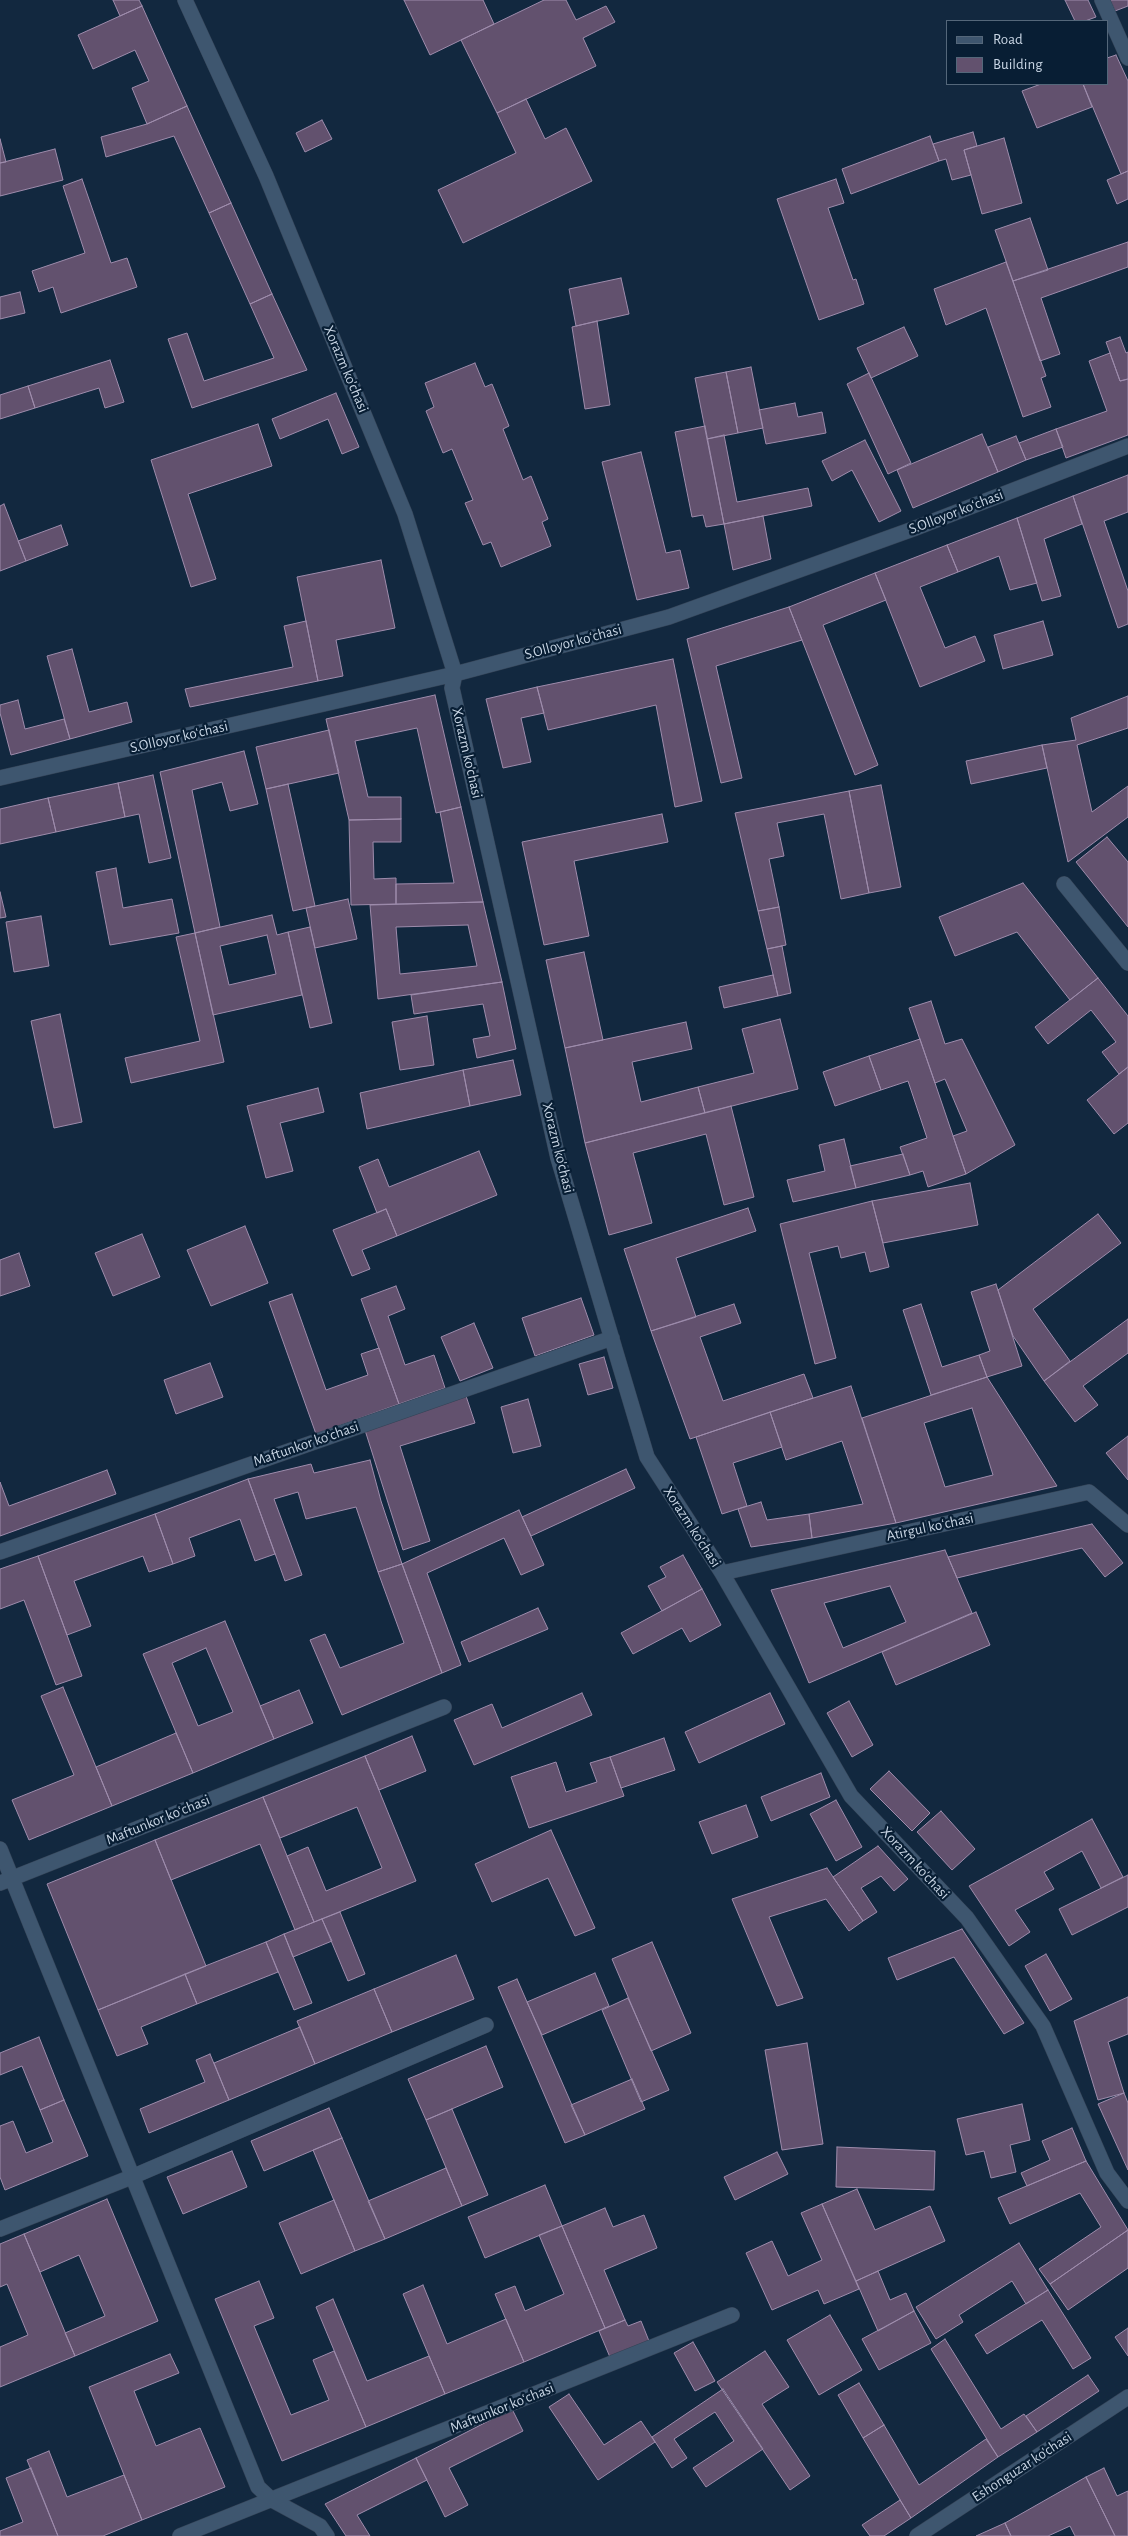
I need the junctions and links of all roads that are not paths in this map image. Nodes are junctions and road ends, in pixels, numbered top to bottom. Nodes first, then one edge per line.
1 (185, 0) edge
2 (1102, 0) edge
3 (1128, 58) edge
4 (1128, 446) edge
5 (455, 674) junction
6 (0, 778) edge
7 (1064, 884) dead end
8 (1128, 963) edge
9 (612, 1338) junction
10 (1128, 1525) edge
11 (0, 1552) edge
12 (722, 1573) junction
13 (444, 1707) dead end
14 (0, 1849) edge
15 (6, 1880) edge
16 (486, 2024) dead end
17 (134, 2176) junction
18 (1128, 2201) edge
19 (0, 2229) edge
20 (732, 2315) dead end
21 (1128, 2397) edge
22 (272, 2500) junction
23 (180, 2536) edge
24 (327, 2536) edge
25 (917, 2536) edge

1 - 5 street, Xorazm ko'chasi
2 - 3 street
4 - 5 street, S.Olloyor koʻchasi
5 - 6 street, S.Olloyor koʻchasi
5 - 9 street, Xorazm ko'chasi
7 - 8 street
9 - 11 street, Maftunkor koʻchasi
9 - 12 street, Xorazm ko'chasi
10 - 12 street, Atirgul koʻchasi
12 - 18 street, Xorazm ko'chasi
13 - 15 street, Maftunkor koʻchasi
14 - 15 street
15 - 17 street
16 - 17 street
17 - 19 street
17 - 22 street
20 - 22 street, Maftunkor koʻchasi
21 - 25 street, Eshonguzar ko'chasi
22 - 23 street, Maftunkor koʻchasi
22 - 24 street

